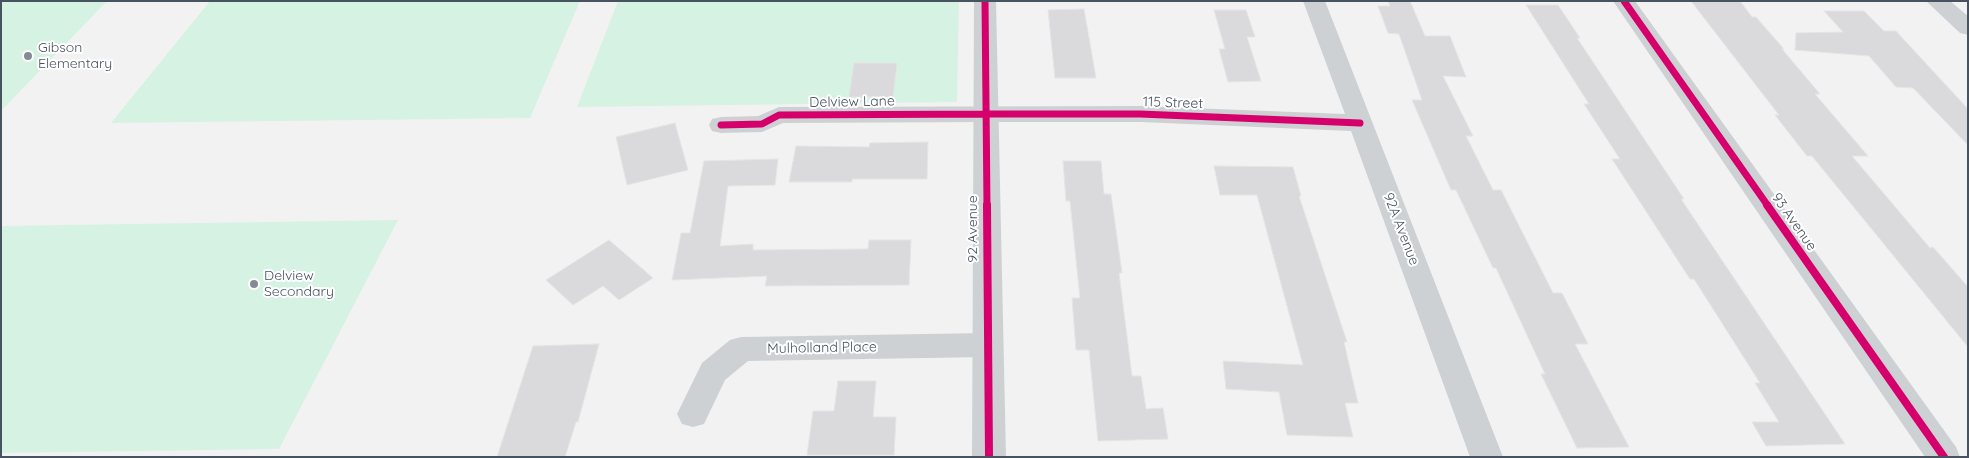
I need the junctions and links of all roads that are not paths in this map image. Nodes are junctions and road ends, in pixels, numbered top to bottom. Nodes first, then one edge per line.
1 (985, 1) edge
2 (1314, 1) edge
3 (1624, 1) edge
4 (1937, 1) edge
5 (1968, 28) edge
6 (986, 114) junction
7 (1360, 123) junction
8 (721, 125) dead end
9 (986, 345) junction
10 (693, 414) dead end
11 (989, 457) edge
12 (1487, 457) edge
13 (1944, 457) edge

1 - 6 street, 92 Avenue
2 - 7 street, 92A Avenue
3 - 13 street, 93 Avenue
4 - 5 street
6 - 7 street, 115 Street
6 - 8 street, Delview Lane
6 - 9 street, 92 Avenue
7 - 12 street, 92A Avenue
9 - 10 street, Mulholland Place
9 - 11 street, 92 Avenue

